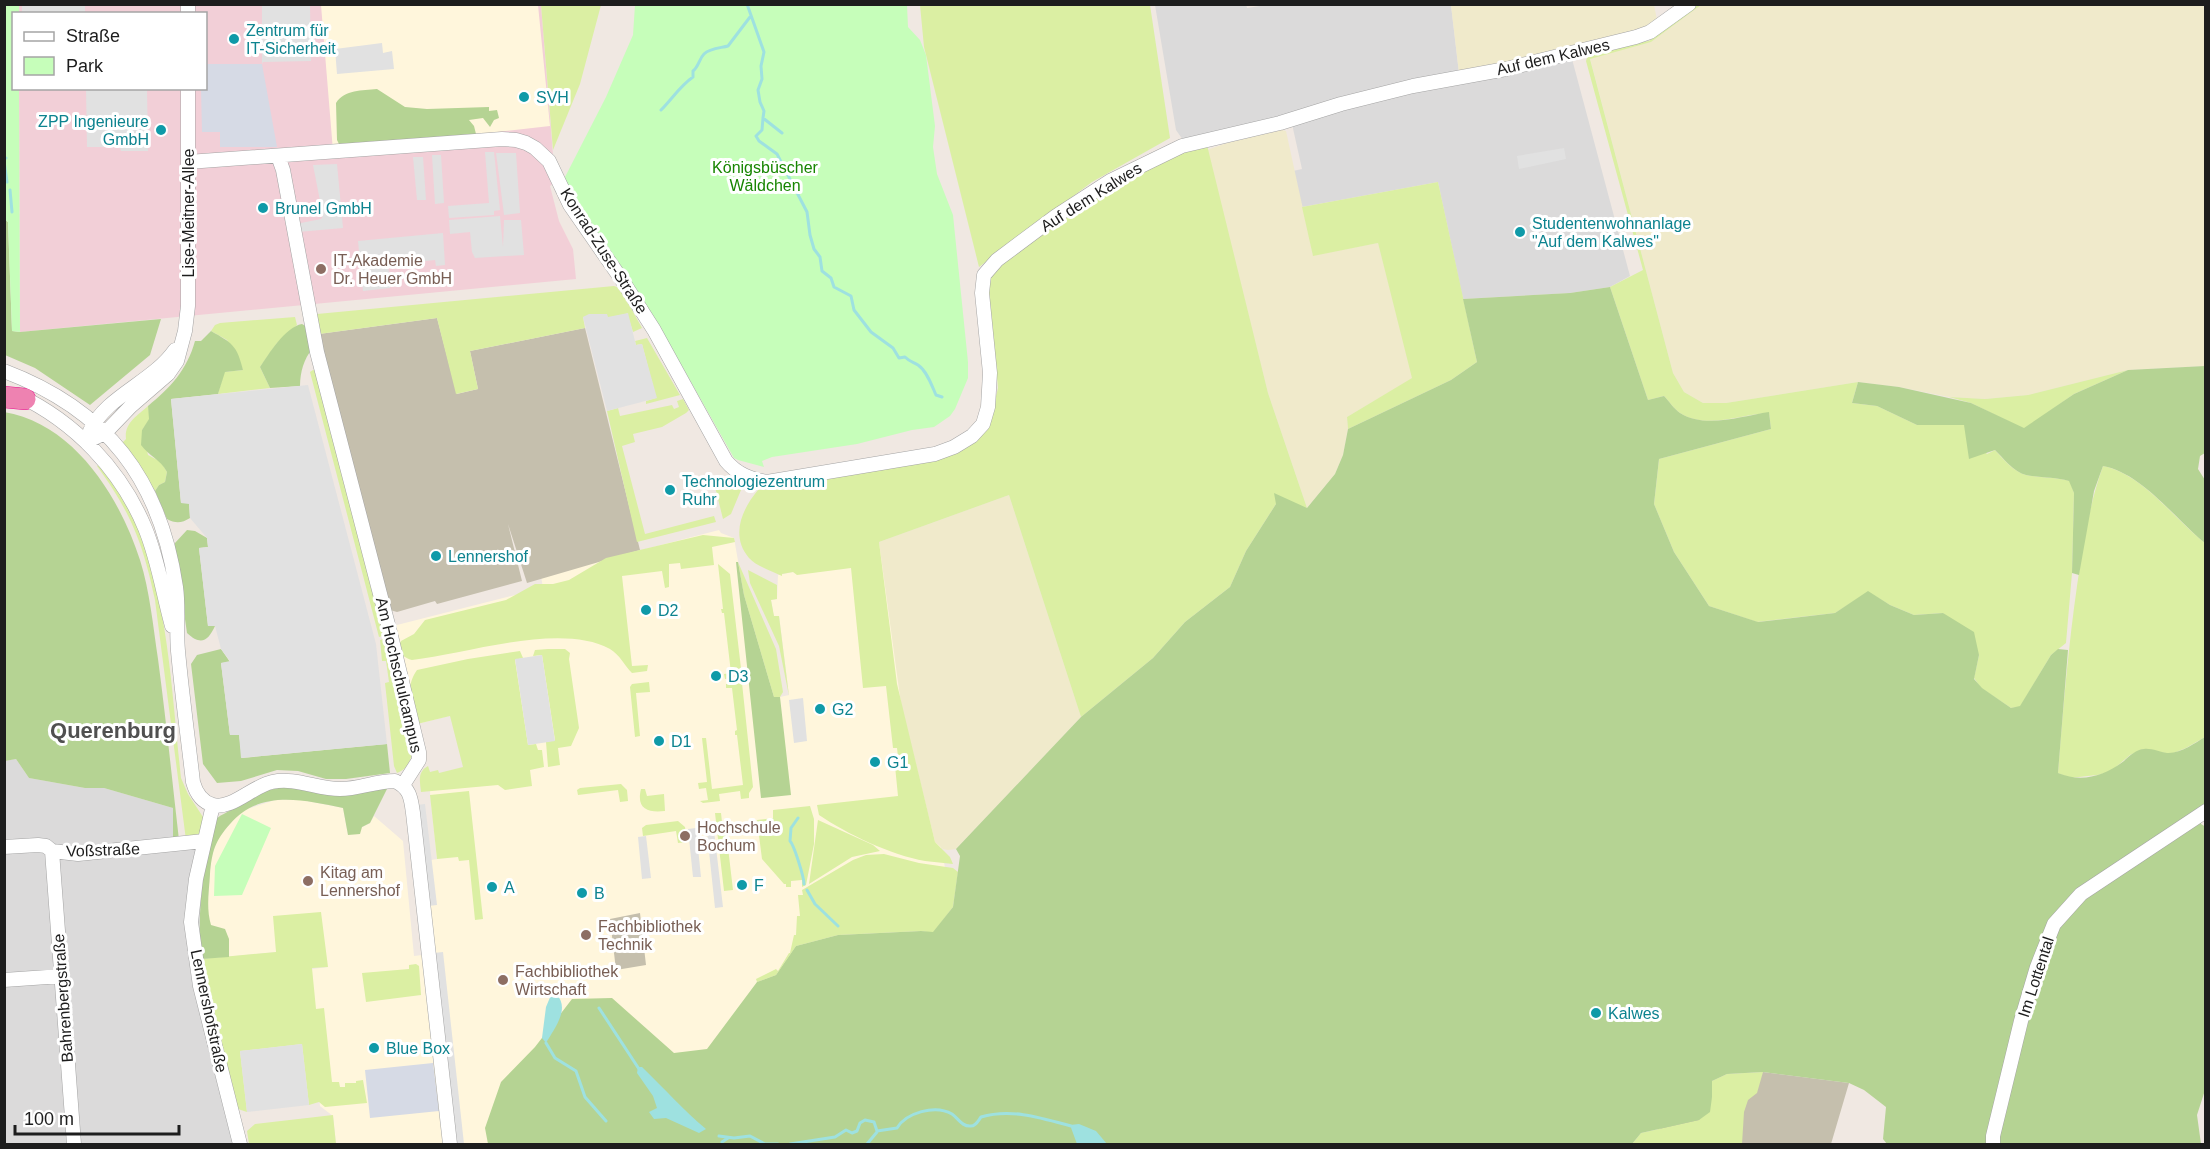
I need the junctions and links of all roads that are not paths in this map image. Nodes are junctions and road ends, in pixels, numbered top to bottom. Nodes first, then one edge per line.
1 (1689, 4) edge
2 (188, 90) edge
3 (278, 156) junction
4 (188, 162) junction
5 (183, 337) junction
6 (4, 371) edge
7 (4, 389) edge
8 (15, 398) edge
9 (94, 423) junction
10 (105, 433) junction
11 (86, 442) junction
12 (753, 480) joint
13 (178, 648) junction
14 (403, 785) junction
15 (213, 805) junction
16 (2205, 811) edge
17 (204, 841) junction
18 (4, 847) edge
19 (52, 851) junction
20 (62, 976) junction
21 (4, 980) edge
22 (74, 1144) edge
23 (240, 1144) edge
24 (450, 1144) edge
25 (1993, 1144) edge

1 - 12 street, Auf dem Kalwes
2 - 4 street, Lise-Meitner-Allee
3 - 4 street, Konrad-Zuse-Straße
3 - 12 street, Konrad-Zuse-Straße
3 - 14 street, Am Hochschulcampus
4 - 5 street, Lise-Meitner-Allee
5 - 9 street, Lise-Meitner-Allee
5 - 10 street, Lise-Meitner-Allee
6 - 9 street
7 - 8 street
8 - 11 street
9 - 10 street
9 - 11 street, Lise-Meitner-Allee
10 - 11 street, Lise-Meitner-Allee
10 - 13 street
11 - 13 street
13 - 15 street
14 - 15 street
14 - 24 street
15 - 17 street, Lennershofstraße
16 - 25 street, Im Lottental
17 - 19 street, Voßstraße
17 - 23 street, Lennershofstraße
18 - 19 street, Voßstraße
19 - 20 street, Bahrenbergstraße
20 - 21 street
20 - 22 street, Bahrenbergstraße

